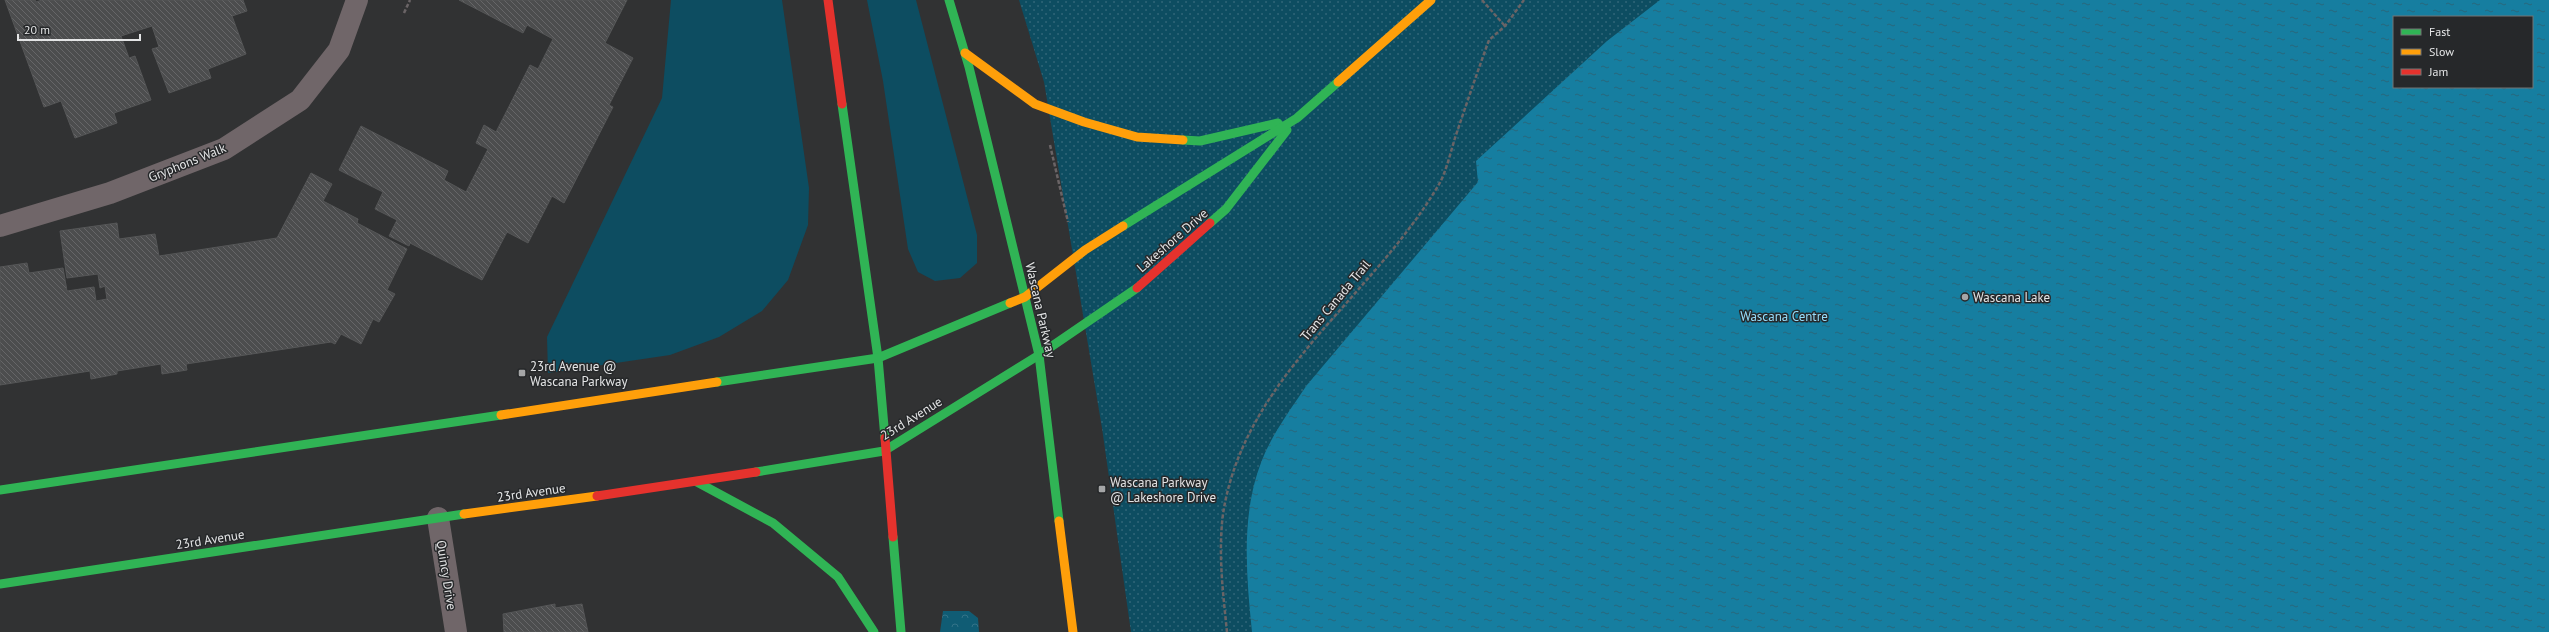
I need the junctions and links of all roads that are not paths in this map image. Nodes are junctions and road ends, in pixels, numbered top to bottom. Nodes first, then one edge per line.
1 (357, 0) edge
2 (828, 0) edge
3 (949, 0) edge
4 (1431, 0) edge
5 (965, 53) junction
6 (1297, 118) junction
7 (0, 226) edge
8 (1025, 297) junction
9 (1039, 355) junction
10 (878, 358) junction
11 (884, 451) junction
12 (697, 482) junction
13 (0, 490) edge
14 (438, 518) junction
15 (0, 584) edge
16 (456, 632) edge
17 (874, 632) edge
18 (901, 632) edge
19 (1073, 632) edge

1 - 7 street, Gryphons Walk
2 - 10 main road
3 - 5 main road, Wascana Parkway
4 - 6 main road, Lakeshore Drive
5 - 6 main road
5 - 8 main road, Wascana Parkway
6 - 8 main road, Lakeshore Drive
6 - 9 main road, Lakeshore Drive
8 - 9 main road, Wascana Parkway
8 - 10 main road
9 - 11 main road, 23rd Avenue
9 - 19 main road, Wascana Parkway
10 - 11 main road
10 - 13 main road
11 - 12 main road, 23rd Avenue
11 - 18 main road
12 - 14 main road, 23rd Avenue
12 - 17 main road
14 - 15 main road, 23rd Avenue
14 - 16 street, Quincy Drive

